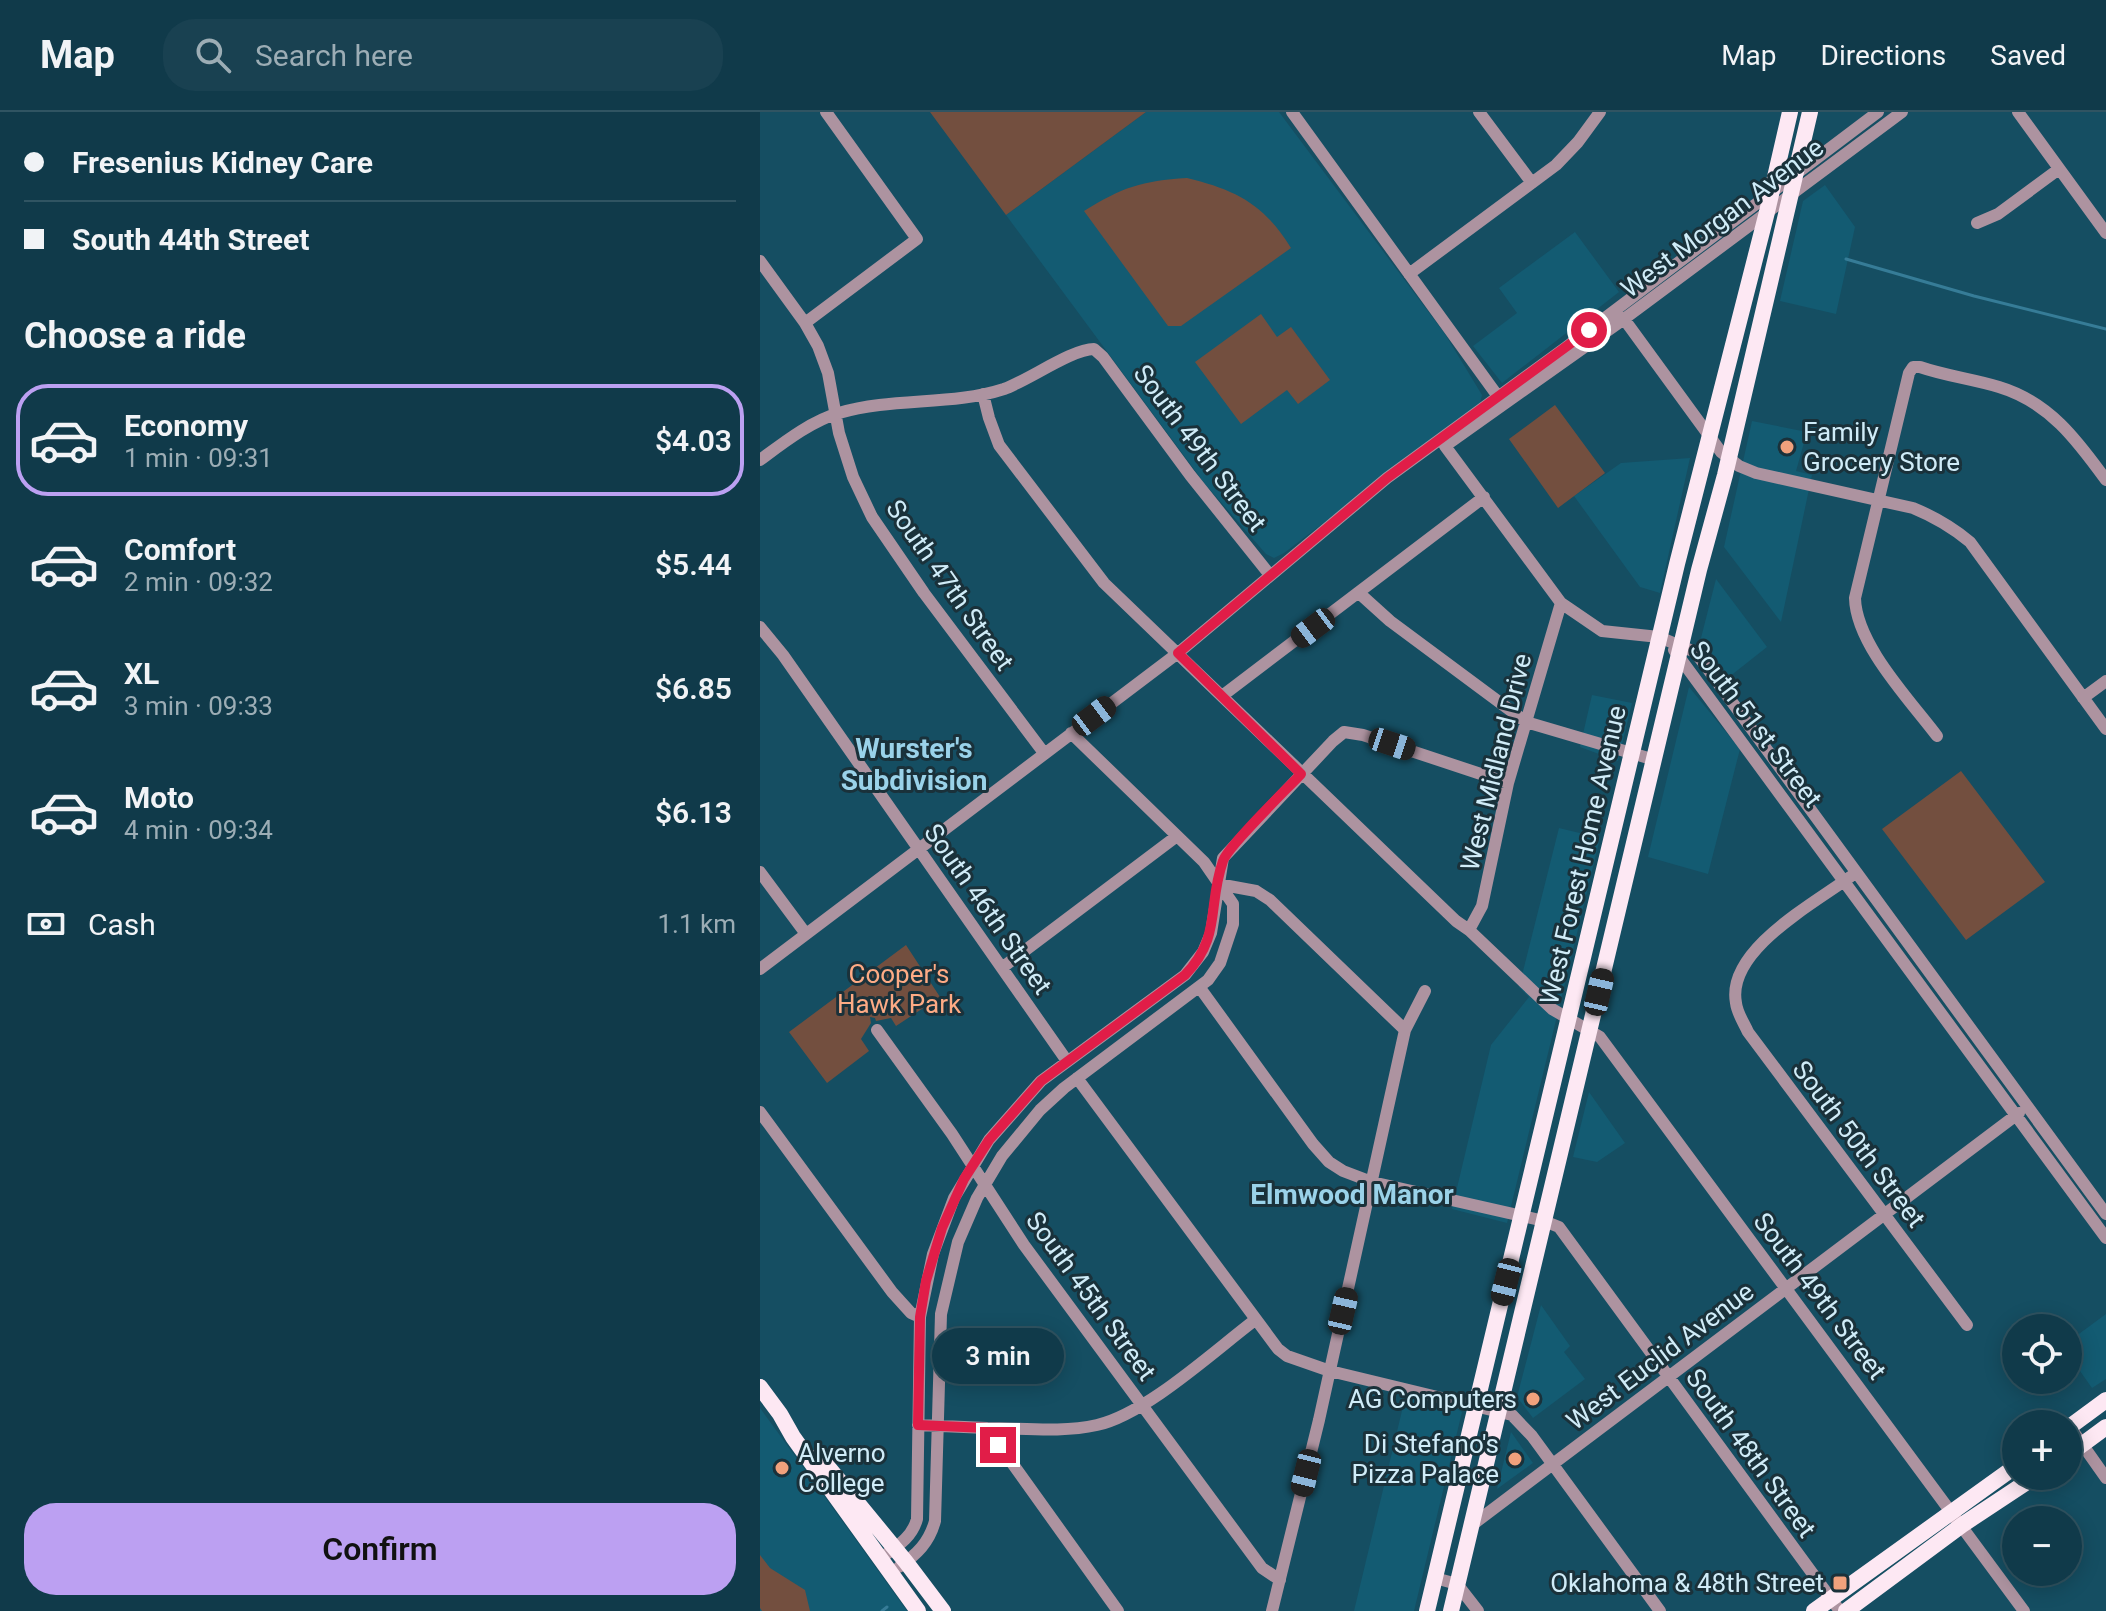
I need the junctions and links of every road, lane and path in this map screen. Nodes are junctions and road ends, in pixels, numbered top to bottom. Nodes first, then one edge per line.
1 (826, 112) edge
2 (1292, 112) edge
3 (1479, 112) edge
4 (1600, 112) edge
5 (1790, 112) edge
6 (1810, 112) edge
7 (1878, 112) edge
8 (1902, 112) edge
9 (2018, 112) edge
10 (2059, 169) junction
11 (1796, 174) junction
12 (1532, 183) junction
13 (1772, 192) junction
14 (1791, 194) junction
15 (1767, 212) junction
16 (1977, 223) dead end
17 (2106, 233) edge
18 (760, 261) edge
19 (1409, 274) junction
20 (1618, 315) junction
21 (805, 323) junction
22 (983, 394) junction
23 (1501, 401) junction
24 (837, 413) junction
25 (1709, 436) junction
26 (1445, 446) junction
27 (1728, 458) junction
28 (760, 460) edge
29 (2106, 480) edge
30 (1370, 495) junction
31 (1484, 497) junction
32 (1878, 501) junction
33 (1270, 575) junction
34 (1359, 593) junction
35 (1561, 603) junction
36 (760, 627) edge
37 (1659, 637) junction
38 (1680, 650) junction
39 (1178, 653) junction
40 (2106, 681) edge
41 (1222, 696) junction
42 (2083, 698) junction
43 (1526, 722) junction
44 (2106, 729) edge
45 (1071, 733) junction
46 (1937, 736) dead end
47 (1044, 753) junction
48 (1631, 753) junction
49 (1655, 760) junction
50 (1301, 774) junction
51 (1508, 783) junction
52 (1177, 836) junction
53 (919, 849) junction
54 (760, 872) edge
55 (1857, 872) junction
56 (1845, 881) junction
57 (1218, 884) junction
58 (1469, 930) junction
59 (806, 934) junction
60 (1003, 967) junction
61 (760, 969) edge
62 (1200, 988) junction
63 (1425, 991) dead end
64 (1569, 1019) junction
65 (1590, 1029) junction
66 (877, 1030) dead end
67 (1405, 1030) junction
68 (1067, 1061) junction
69 (1077, 1078) junction
70 (2028, 1107) junction
71 (760, 1112) edge
72 (2015, 1116) junction
73 (972, 1166) junction
74 (1372, 1182) junction
75 (985, 1185) junction
76 (1885, 1214) junction
77 (2106, 1214) edge
78 (1533, 1219) junction
79 (2106, 1238) edge
80 (1787, 1288) junction
81 (920, 1317) junction
82 (1255, 1320) junction
83 (1967, 1325) dead end
84 (1330, 1371) junction
85 (1669, 1378) junction
86 (760, 1387) edge
87 (2106, 1400) edge
88 (1144, 1405) junction
89 (1487, 1410) junction
90 (780, 1414) junction
91 (2082, 1418) edge
92 (918, 1425) junction
93 (939, 1427) junction
94 (987, 1428) junction
95 (2104, 1428) edge
96 (2082, 1445) edge
97 (2082, 1456) edge
98 (1552, 1463) junction
99 (2002, 1478) edge
100 (2106, 1478) edge
101 (2010, 1490) edge
102 (1957, 1518) junction
103 (1472, 1525) junction
104 (895, 1548) junction
105 (881, 1558) junction
106 (906, 1562) junction
107 (891, 1573) junction
108 (1435, 1578) junction
109 (1280, 1580) junction
110 (1457, 1584) junction
111 (1839, 1607) edge
112 (918, 1611) edge
113 (943, 1611) edge
114 (1118, 1611) edge
115 (1272, 1611) edge
116 (1427, 1611) edge
117 (1451, 1611) edge
118 (1478, 1611) edge
119 (1660, 1611) edge
120 (1814, 1611) edge
121 (2024, 1611) edge

1 - 21 street
2 - 19 street
3 - 12 street
4 - 12 street
5 - 13 main road, West Forest Home Avenue
6 - 11 main road, West Forest Home Avenue
7 - 11 street, West Morgan Avenue
8 - 14 street, West Morgan Avenue
9 - 10 street
10 - 16 street
10 - 17 street
11 - 13 street, West Morgan Avenue
11 - 14 main road, West Forest Home Avenue
12 - 19 street
13 - 15 main road, West Forest Home Avenue
13 - 20 street, West Morgan Avenue
14 - 15 street, West Morgan Avenue
14 - 27 main road, West Forest Home Avenue
15 - 20 street, West Morgan Avenue
15 - 25 main road, West Forest Home Avenue
18 - 21 street, South 47th Street
19 - 23 street
20 - 23 street, West Morgan Avenue
20 - 25 street
21 - 24 street, South 47th Street
22 - 24 street
22 - 33 street, South 49th Street
22 - 39 street
23 - 26 street, West Morgan Avenue
23 - 30 street, West Morgan Avenue
24 - 28 street
24 - 47 street, South 47th Street
25 - 27 street
25 - 37 main road, West Forest Home Avenue
26 - 30 street, West Morgan Avenue
26 - 31 street
27 - 32 street
27 - 38 main road, West Forest Home Avenue
29 - 32 street
30 - 33 street, West Morgan Avenue
31 - 34 street
31 - 35 street
32 - 42 street
32 - 46 street
33 - 39 street, West Morgan Avenue
34 - 41 street
34 - 43 street
35 - 37 street
35 - 43 street, West Midland Drive
36 - 53 street, South 46th Street
37 - 38 street, South 51st Street
37 - 48 main road, West Forest Home Avenue
38 - 49 main road, West Forest Home Avenue
38 - 55 street, South 51st Street
38 - 56 street, South 51st Street
39 - 41 street, South 49th Street
39 - 45 street, West Morgan Avenue
40 - 42 street
41 - 50 street, South 49th Street
42 - 44 street
43 - 48 street
43 - 51 street, West Midland Drive
45 - 47 street, West Morgan Avenue
45 - 52 street
47 - 53 street, West Morgan Avenue
48 - 49 street
48 - 64 main road, West Forest Home Avenue
49 - 65 main road, West Forest Home Avenue
50 - 51 street
50 - 57 street
50 - 58 street, South 49th Street
51 - 58 street, West Midland Drive
52 - 57 street
52 - 60 street
53 - 59 street, West Morgan Avenue
53 - 60 street, South 46th Street
54 - 59 street
55 - 56 street
55 - 70 street, South 51st Street
56 - 72 street, South 51st Street
56 - 76 street, South 50th Street
57 - 62 street
57 - 67 street
57 - 68 street
58 - 64 street, South 49th Street
59 - 61 street, West Morgan Avenue
60 - 68 street, South 46th Street
62 - 69 street
62 - 74 street
63 - 67 street
64 - 65 street, South 49th Street
64 - 78 main road, West Forest Home Avenue
65 - 78 main road, West Forest Home Avenue
65 - 80 street, South 49th Street
66 - 73 street, South 45th Street
67 - 74 street
68 - 73 street
69 - 75 street
69 - 82 street
70 - 72 street, West Euclid Avenue
70 - 77 street, South 51st Street
71 - 81 street
72 - 76 street, West Euclid Avenue
72 - 79 street, South 51st Street
73 - 75 street, South 45th Street
73 - 81 street
74 - 78 street
74 - 84 street
75 - 88 street, South 45th Street
75 - 93 street
76 - 80 street, West Euclid Avenue
76 - 83 street, South 50th Street
78 - 85 street, South 48th Street
78 - 89 main road, West Forest Home Avenue
80 - 85 street, West Euclid Avenue
80 - 102 street, South 49th Street
81 - 92 street
82 - 84 street
82 - 88 street
84 - 89 street
84 - 109 street
85 - 98 street, West Euclid Avenue
85 - 111 street, South 48th Street
86 - 90 main road
87 - 91 main road
88 - 94 street
88 - 109 street, South 45th Street
89 - 98 street
89 - 103 main road, West Forest Home Avenue
89 - 108 main road, West Forest Home Avenue
90 - 104 main road
90 - 105 main road
92 - 93 street
92 - 104 street
93 - 94 street
93 - 106 street
94 - 114 street
95 - 96 main road
97 - 100 street
98 - 103 street, West Euclid Avenue
98 - 119 street
99 - 102 main road
101 - 102 main road
102 - 111 main road
102 - 121 street, South 49th Street
103 - 110 main road, West Forest Home Avenue
104 - 105 street
104 - 106 main road
105 - 107 main road
106 - 107 street
106 - 113 main road
107 - 112 main road
108 - 110 street
108 - 116 main road, West Forest Home Avenue
109 - 115 street
110 - 117 main road, West Forest Home Avenue
110 - 118 street
111 - 120 main road

